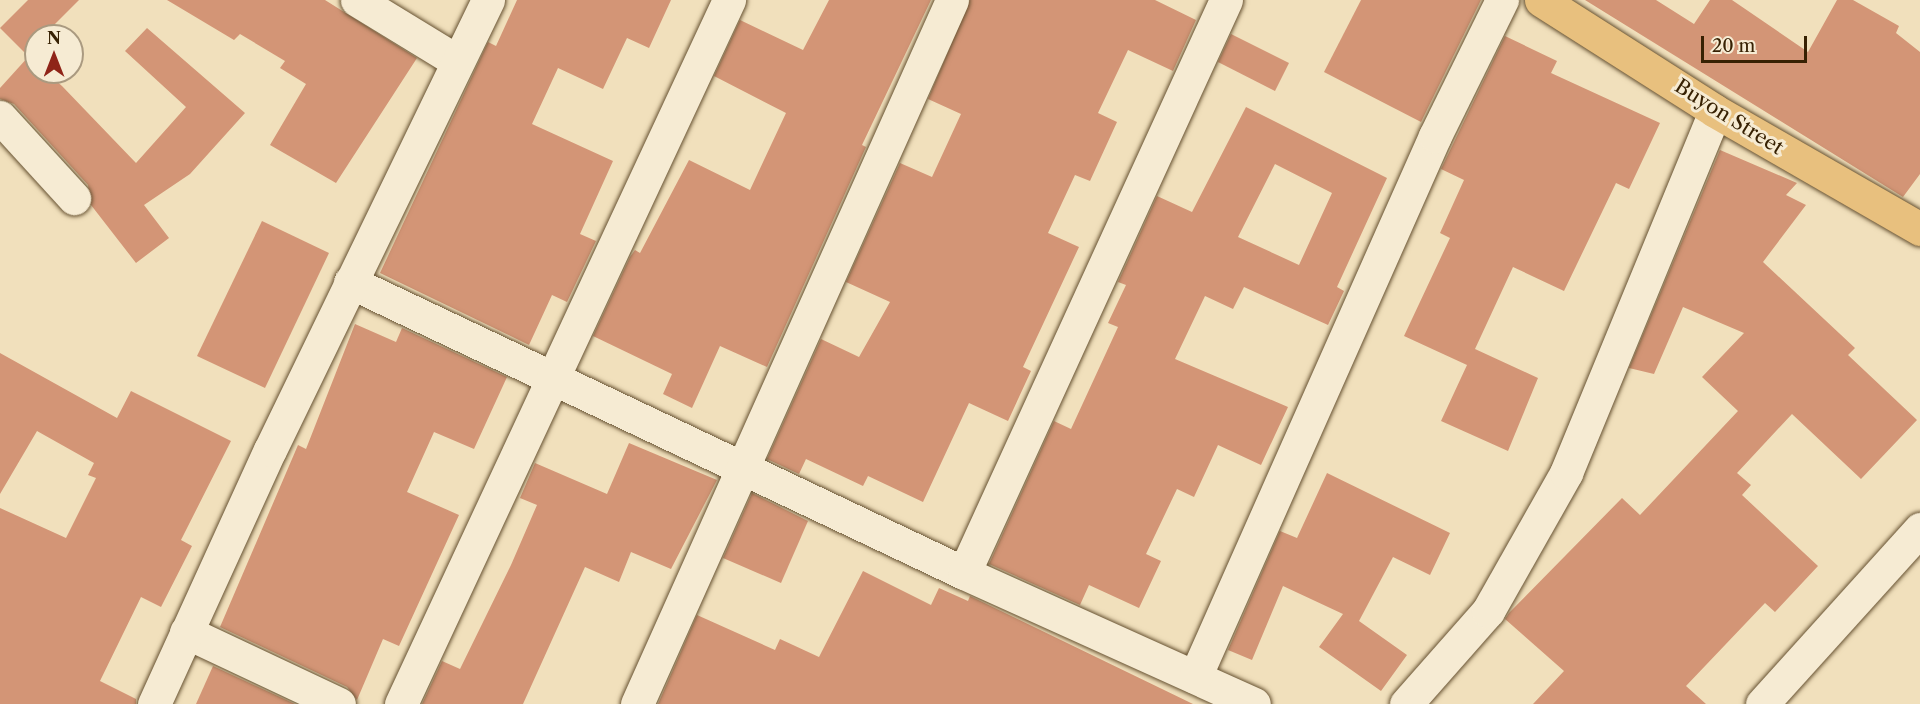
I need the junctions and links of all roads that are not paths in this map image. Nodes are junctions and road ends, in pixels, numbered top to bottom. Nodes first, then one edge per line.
1 (357, 0) edge
2 (488, 0) edge
3 (729, 0) edge
4 (952, 0) edge
5 (1226, 0) edge
6 (1502, 0) edge
7 (1541, 0) edge
8 (457, 61) junction
9 (1714, 111) junction
10 (0, 117) edge
11 (74, 198) dead end
12 (1920, 229) edge
13 (350, 282) junction
14 (553, 378) junction
15 (745, 471) junction
16 (1920, 529) edge
17 (964, 573) junction
18 (186, 632) junction
19 (1195, 677) junction
20 (154, 704) edge
21 (339, 704) edge
22 (401, 704) edge
23 (637, 704) edge
24 (1254, 704) edge
25 (1406, 704) edge
26 (1762, 704) edge

1 - 8 street
2 - 8 street
3 - 14 street
4 - 15 street
5 - 17 street
6 - 19 street
7 - 9 main road, Buyon Street
8 - 13 street
9 - 12 main road, Buyon Street
9 - 25 street
10 - 11 street
13 - 14 street
13 - 18 street
14 - 15 street
14 - 22 street
15 - 17 street
15 - 23 street
16 - 26 street
17 - 19 street
18 - 20 street
18 - 21 street
19 - 24 street

